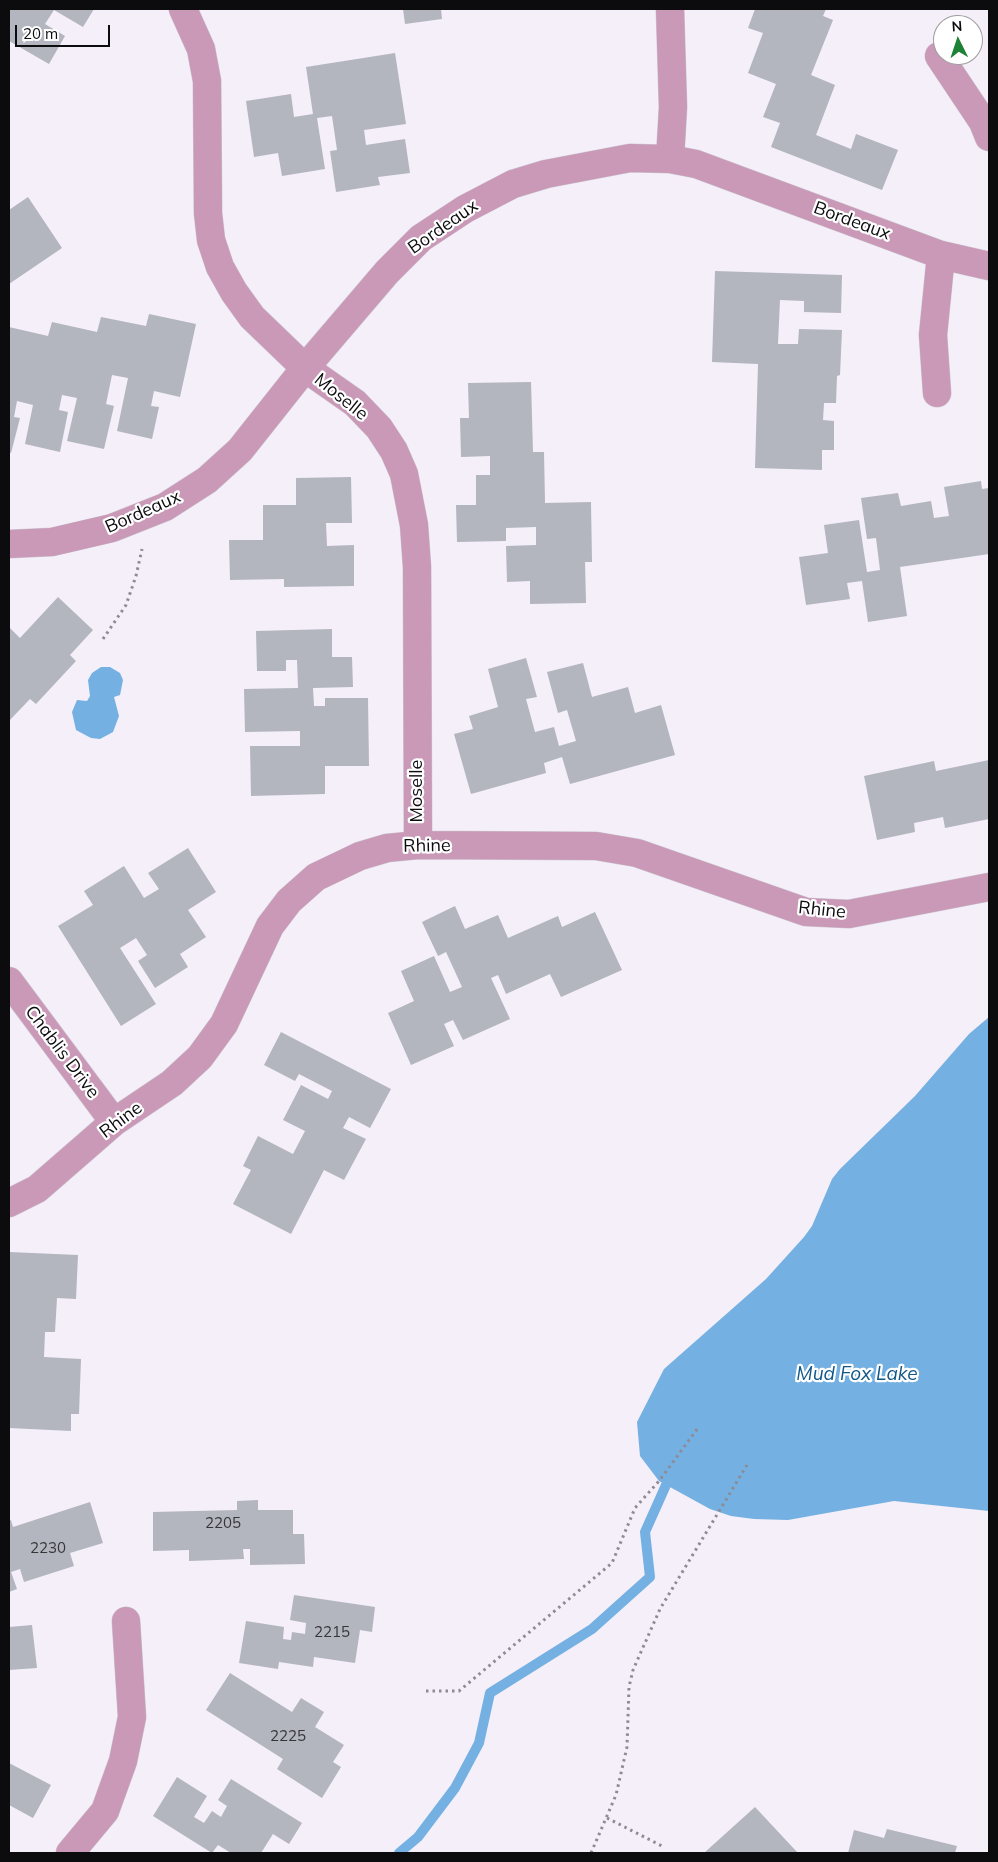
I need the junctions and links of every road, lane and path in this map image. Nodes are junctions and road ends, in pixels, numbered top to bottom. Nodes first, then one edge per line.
1 (183, 9) edge
2 (670, 9) edge
3 (945, 65) edge
4 (989, 138) edge
5 (670, 159) junction
6 (941, 255) junction
7 (988, 259) edge
8 (305, 368) junction
9 (937, 393) dead end
10 (9, 544) edge
11 (142, 545) dead end
12 (103, 639) dead end
13 (418, 845) junction
14 (989, 887) edge
15 (9, 982) edge
16 (114, 1122) junction
17 (9, 1203) edge
18 (698, 1428) dead end
19 (747, 1465) dead end
20 (126, 1621) dead end
21 (426, 1691) dead end
22 (607, 1818) junction
23 (662, 1846) dead end
24 (70, 1853) edge
25 (591, 1853) edge

1 - 8 street, Moselle
2 - 5 street
3 - 4 street
5 - 6 street, Bordeaux
5 - 8 street, Bordeaux
6 - 7 street, Bordeaux
6 - 9 street
8 - 10 street, Bordeaux
8 - 13 street, Moselle
11 - 12 path
13 - 14 street, Rhine
13 - 16 street, Rhine
15 - 16 street, Chablis Drive
16 - 17 street, Rhine
18 - 21 path
19 - 22 path
20 - 24 street
22 - 23 path
22 - 25 path

